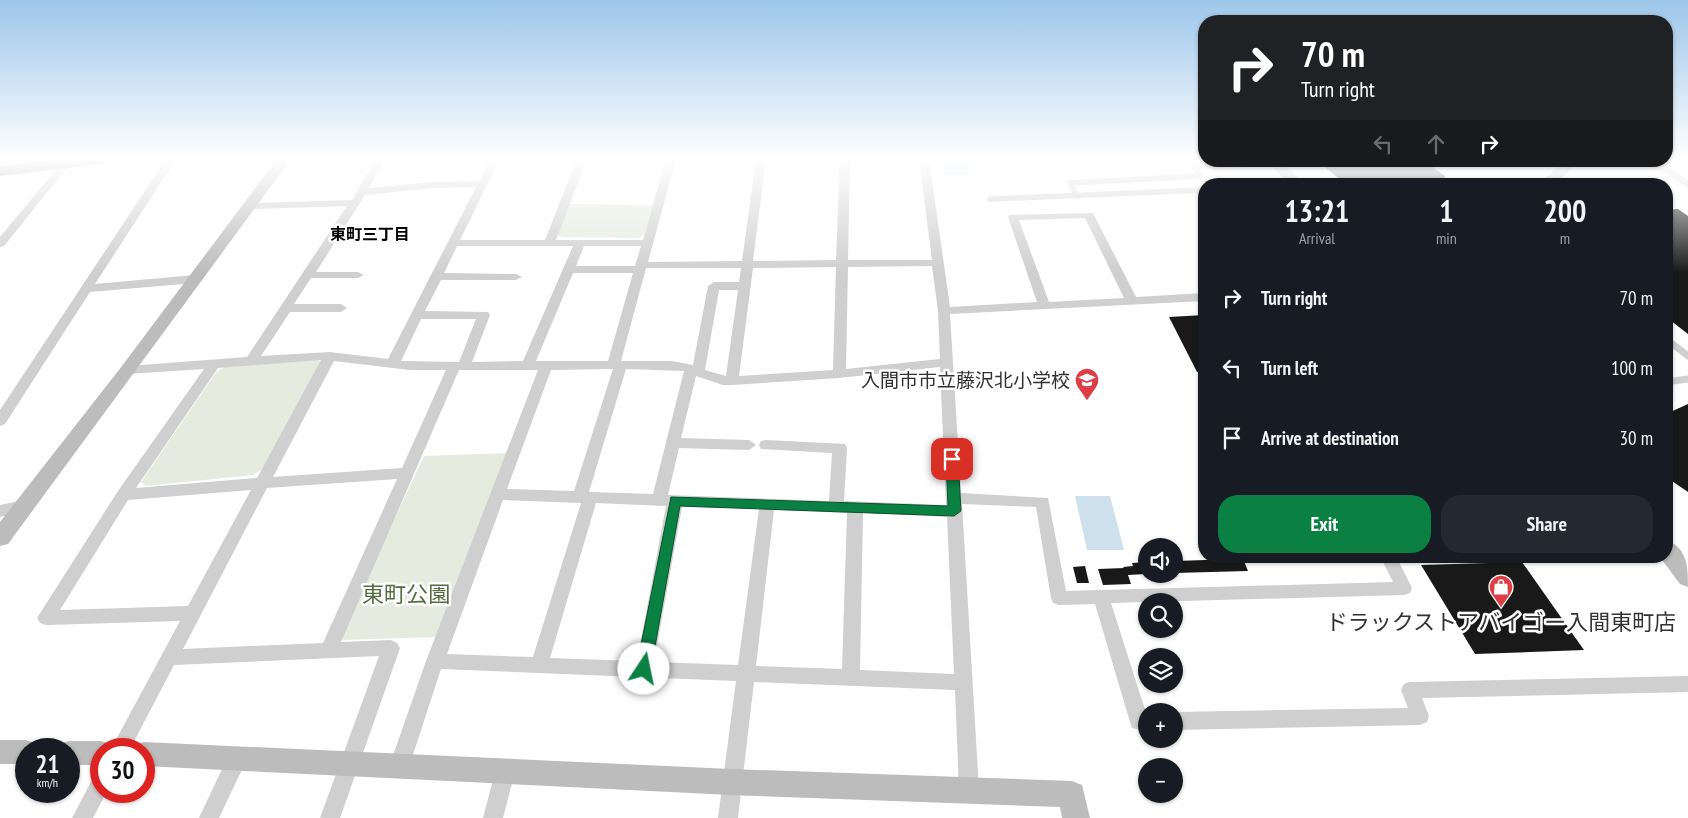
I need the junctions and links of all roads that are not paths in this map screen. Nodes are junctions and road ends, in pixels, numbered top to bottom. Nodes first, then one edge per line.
1 (38, 197) edge
2 (145, 197) edge
3 (257, 197) edge
4 (359, 197) edge
5 (476, 197) edge
6 (567, 197) edge
7 (660, 197) edge
8 (755, 197) edge
9 (843, 197) edge
10 (929, 197) edge
11 (1051, 197) edge
12 (990, 200) dead end
13 (355, 203) junction
14 (251, 206) junction
15 (454, 243) junction
16 (549, 243) junction
17 (580, 243) junction
18 (647, 243) junction
19 (0, 244) edge
20 (938, 262) junction
21 (840, 263) junction
22 (746, 264) junction
23 (641, 267) junction
24 (569, 269) junction
25 (308, 275) junction
26 (358, 275) dead end
27 (437, 276) junction
28 (516, 277) dead end
29 (195, 279) junction
30 (743, 286) junction
31 (84, 289) junction
32 (1198, 297) edge
33 (1131, 300) junction
34 (1044, 305) junction
35 (286, 308) junction
36 (341, 308) dead end
37 (944, 311) junction
38 (417, 315) junction
39 (1673, 344) edge
40 (330, 356) junction
41 (1688, 356) edge
42 (251, 361) junction
43 (947, 362) junction
44 (393, 363) junction
45 (214, 364) junction
46 (460, 365) junction
47 (528, 365) junction
48 (546, 365) junction
49 (617, 365) junction
50 (128, 370) junction
51 (694, 371) junction
52 (839, 374) junction
53 (1688, 379) edge
54 (732, 381) junction
55 (1673, 381) edge
56 (0, 421) edge
57 (673, 443) junction
58 (749, 445) dead end
59 (766, 445) dead end
60 (408, 473) junction
61 (263, 482) junction
62 (498, 494) junction
63 (123, 495) junction
64 (585, 497) junction
65 (667, 501) junction
66 (767, 504) junction
67 (954, 505) junction
68 (24, 506) junction
69 (836, 507) junction
70 (855, 508) junction
71 (0, 511) edge
72 (0, 538) edge
73 (1673, 558) edge
74 (1392, 563) edge
75 (1688, 578) edge
76 (1101, 597) junction
77 (193, 613) junction
78 (328, 651) junction
79 (169, 657) junction
80 (435, 661) junction
81 (539, 665) junction
82 (644, 669) junction
83 (746, 673) junction
84 (851, 677) junction
85 (964, 682) junction
86 (1688, 684) edge
87 (1138, 719) edge
88 (1183, 721) edge
89 (126, 738) edge
90 (0, 752) edge
91 (15, 752) edge
92 (155, 755) edge
93 (237, 759) junction
94 (350, 764) junction
95 (399, 767) junction
96 (505, 772) junction
97 (731, 782) junction
98 (969, 790) junction
99 (90, 803) edge
100 (82, 818) edge
101 (209, 818) edge
102 (330, 818) edge
103 (493, 818) edge
104 (728, 818) edge
105 (1076, 818) edge

1 - 19 street
2 - 31 street
3 - 14 street
4 - 13 street
5 - 15 street
6 - 16 street
7 - 18 street
8 - 22 street
9 - 21 street
10 - 20 street
11 - 12 lane
13 - 14 street
13 - 25 street
14 - 29 street
15 - 16 street
15 - 27 street
16 - 17 street
17 - 18 street
17 - 24 street
18 - 23 street
20 - 21 street
20 - 37 street
21 - 22 street
21 - 52 street
22 - 23 street
22 - 30 street
23 - 24 street
23 - 49 street
24 - 47 street
25 - 26 street
25 - 35 street
27 - 28 street
27 - 38 street
29 - 31 street
29 - 50 street
30 - 51 street
30 - 54 street
31 - 56 street
32 - 33 street
33 - 34 street
33 - 34 street
34 - 37 street
35 - 36 street
35 - 42 street
37 - 43 street
38 - 44 street
38 - 46 street
39 - 41 lane
40 - 42 street
40 - 44 street
40 - 61 street
42 - 45 street
43 - 52 street
43 - 67 street
44 - 46 street
45 - 50 street
45 - 63 street
46 - 47 street
46 - 60 street
47 - 48 street
48 - 49 street
48 - 62 street
49 - 51 street
49 - 64 street
50 - 68 street
51 - 54 street
51 - 57 street
52 - 54 street
53 - 55 lane
57 - 58 street
57 - 65 street
59 - 69 street
60 - 61 street
60 - 78 street
61 - 63 street
61 - 77 street
62 - 64 street
62 - 80 street
63 - 77 street
64 - 65 street
64 - 81 street
65 - 66 street
65 - 82 street
66 - 69 street
66 - 83 street
67 - 70 street
67 - 76 street
67 - 85 street
68 - 71 street
68 - 72 street
69 - 70 street
70 - 84 street
73 - 75 street
74 - 76 street
76 - 87 street
77 - 79 street
78 - 79 street
78 - 94 street
79 - 89 street
80 - 81 street
80 - 95 street
81 - 82 street
82 - 83 street
83 - 84 street
83 - 97 street
84 - 85 street
85 - 98 street
86 - 88 street
90 - 91 street
92 - 93 street
93 - 94 street
93 - 101 street
94 - 95 street
94 - 102 street
95 - 96 street
96 - 97 street
96 - 103 street
97 - 98 street
97 - 104 street
98 - 105 street
99 - 100 street

